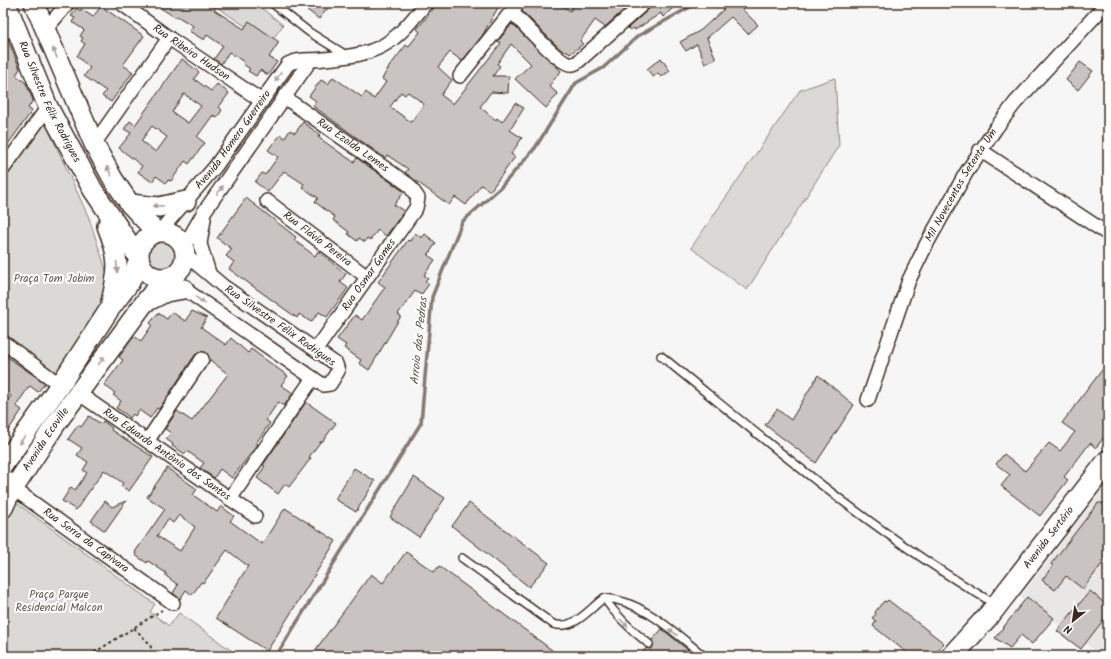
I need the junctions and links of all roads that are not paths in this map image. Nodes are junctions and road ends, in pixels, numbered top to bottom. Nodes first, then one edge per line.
1 (34, 3) edge
2 (68, 3) edge
3 (121, 3) edge
4 (272, 3) edge
5 (426, 3) edge
6 (644, 3) edge
7 (1107, 3) edge
8 (515, 7) edge
9 (7, 19) edge
10 (45, 30) junction
11 (169, 38) junction
12 (349, 57) junction
13 (310, 61) junction
14 (460, 76) dead end
15 (284, 97) junction
16 (262, 101) junction
17 (48, 107) junction
18 (94, 144) junction
19 (980, 150) junction
20 (3, 169) edge
21 (93, 190) junction
22 (418, 198) joint
23 (186, 201) junction
24 (267, 201) dead end
25 (130, 204) junction
26 (204, 212) junction
27 (158, 232) junction
28 (1108, 234) edge
29 (185, 250) junction
30 (139, 259) junction
31 (208, 273) junction
32 (368, 277) junction
33 (167, 278) junction
34 (184, 289) junction
35 (145, 302) junction
36 (109, 310) junction
37 (3, 342) edge
38 (316, 350) junction
39 (661, 356) dead end
40 (202, 359) dead end
41 (313, 378) junction
42 (60, 385) junction
43 (78, 392) junction
44 (868, 400) dead end
45 (47, 420) junction
46 (148, 440) junction
47 (1108, 461) edge
48 (3, 465) edge
49 (8, 482) edge
50 (230, 499) junction
51 (3, 508) edge
52 (255, 516) dead end
53 (462, 558) dead end
54 (604, 598) junction
55 (173, 603) road end
56 (993, 610) junction
57 (649, 644) dead end
58 (695, 649) junction
59 (690, 656) edge
60 (704, 656) edge
61 (952, 656) edge
62 (964, 656) edge

1 - 10 street, Rua Silvestre Félix Rodrigues
2 - 10 street
3 - 11 street, Rua Ribeiro Hudson
4 - 12 lane
5 - 12 street, Avenida Homero Guerreiro
6 - 8 street
7 - 19 street, Mil Novecentos Setenta Um
8 - 14 street
9 - 17 street, Rua Silvestre Félix Rodrigues
18 -> 10 street, Rua Silvestre Félix Rodrigues
11 - 16 street, Rua Ribeiro Hudson
11 - 18 street
12 - 13 street, Avenida Homero Guerreiro
13 - 15 street, Avenida Homero Guerreiro
13 -> 16 street, Avenida Homero Guerreiro
15 - 22 street, Rua Ezolda Lemes
26 -> 15 street, Avenida Homero Guerreiro
16 - 23 street, Avenida Homero Guerreiro
17 - 20 street
17 - 21 street, Rua Silvestre Félix Rodrigues
25 -> 18 street, Rua Silvestre Félix Rodrigues
19 - 28 street
19 - 44 street, Mil Novecentos Setenta Um
21 - 30 street, Rua Silvestre Félix Rodrigues
21 -> 36 street
22 - 32 street, Rua Osmar Gomes
23 -> 25 street
23 - 27 street, Avenida Homero Guerreiro
24 - 32 street, Rua Flávio Pereira
25 - 27 street, Rua Silvestre Félix Rodrigues
26 - 29 street, Avenida Homero Guerreiro
26 - 31 street
27 - 29 street
27 - 30 street
29 - 31 street, Rua Silvestre Félix Rodrigues
29 - 33 street
30 - 33 street
30 - 36 street
31 - 38 street, Rua Silvestre Félix Rodrigues
32 - 38 street, Rua Osmar Gomes
33 - 34 street, Rua Silvestre Félix Rodrigues
33 - 35 street
34 - 35 street
34 -> 41 street, Rua Silvestre Félix Rodrigues
43 -> 35 street
36 - 42 street
37 - 42 street
38 - 41 street, Rua Silvestre Félix Rodrigues
39 - 56 lane
40 - 46 street
41 - 50 street
42 - 45 street, Avenida Ecoville
43 - 45 street, Avenida Ecoville
43 - 46 street, Rua Eduardo Antônio dos Santos
45 -> 48 street, Avenida Ecoville
45 - 49 street, Avenida Ecoville
46 - 50 street, Rua Eduardo Antônio dos Santos
47 - 56 main road, Avenida Sertório
49 - 51 street, Avenida Ecoville
49 - 55 street, Rua Serra da Capivara
50 - 52 street, Rua Eduardo Antônio dos Santos
53 - 54 lane
54 -> 57 lane
58 -> 54 lane
56 - 61 main road, Avenida Sertório
56 - 62 main road, Avenida Sertório
58 - 59 lane
58 - 60 lane

